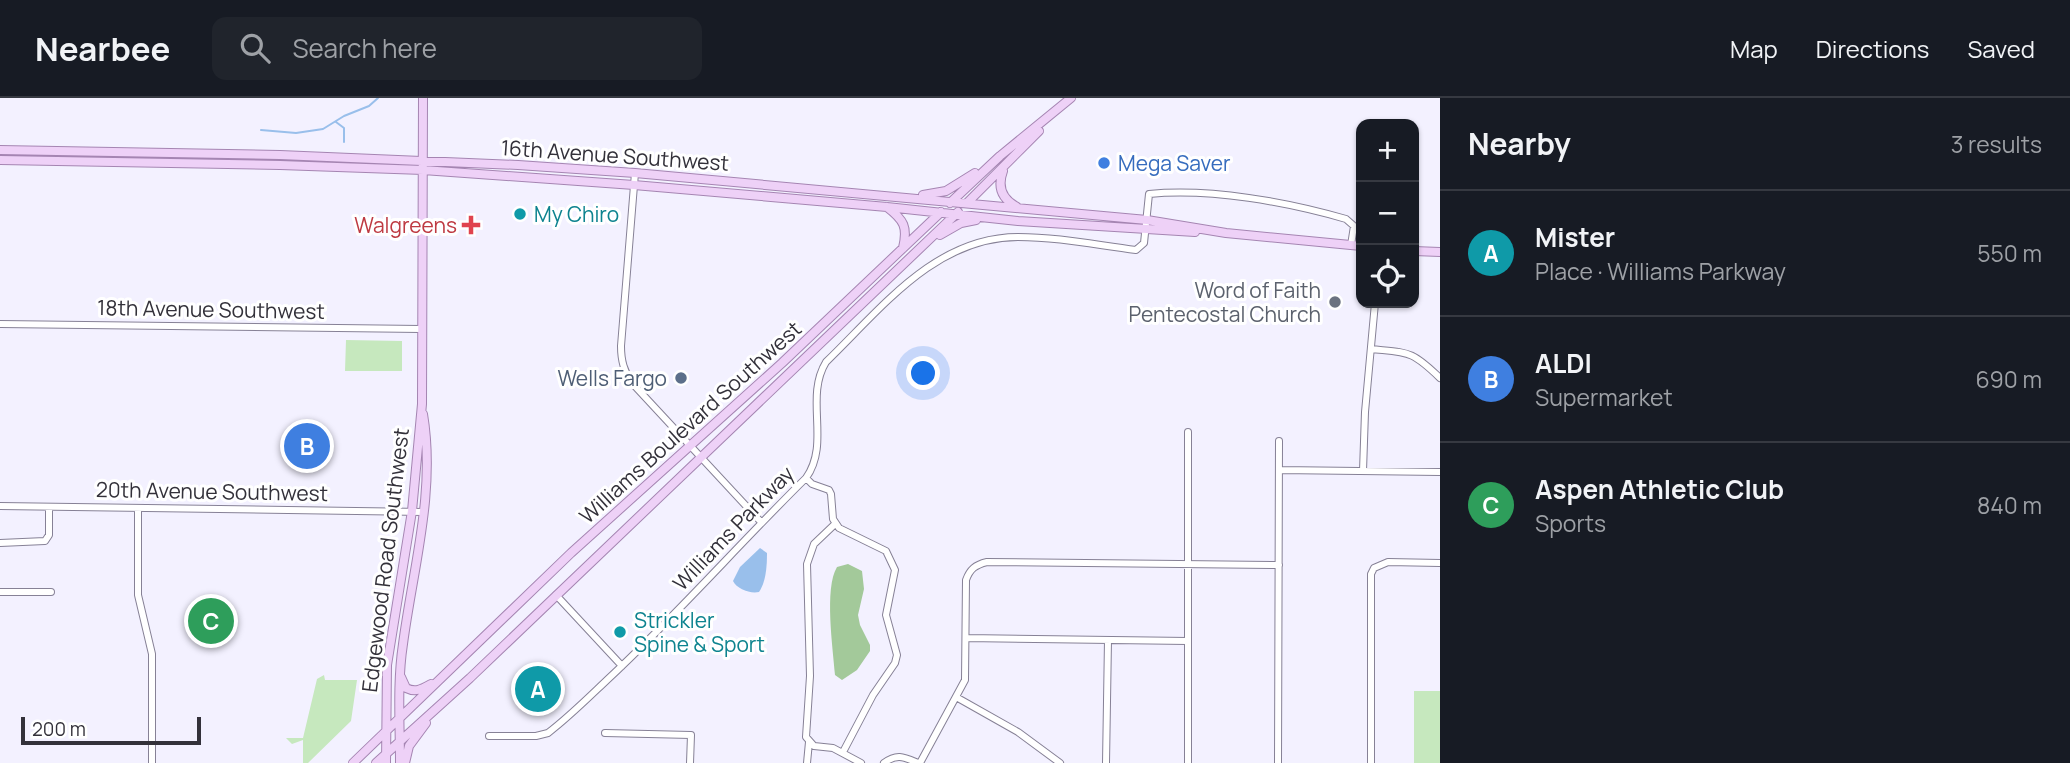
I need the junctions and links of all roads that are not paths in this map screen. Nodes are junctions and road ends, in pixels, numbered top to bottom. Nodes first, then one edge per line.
1 (423, 98) edge
2 (1071, 98) edge
3 (1056, 113) junction
4 (0, 149) edge
5 (1000, 156) junction
6 (0, 160) edge
7 (423, 160) junction
8 (1005, 166) junction
9 (423, 170) junction
10 (635, 173) junction
11 (634, 185) junction
12 (901, 196) junction
13 (953, 201) junction
14 (967, 203) junction
15 (887, 207) junction
16 (1019, 208) junction
17 (941, 212) junction
18 (956, 214) junction
19 (999, 219) junction
20 (1147, 220) junction
21 (1146, 230) junction
22 (1226, 233) junction
23 (1352, 245) junction
24 (1356, 245) edge
25 (903, 249) junction
26 (920, 249) junction
27 (1419, 251) edge
28 (1440, 252) edge
29 (1375, 308) edge
30 (0, 324) edge
31 (421, 329) junction
32 (1371, 349) junction
33 (1440, 378) edge
34 (422, 404) junction
35 (1188, 432) dead end
36 (1279, 442) dead end
37 (690, 445) junction
38 (701, 456) junction
39 (1279, 470) junction
40 (1363, 471) junction
41 (1440, 472) edge
42 (806, 478) junction
43 (0, 506) edge
44 (49, 507) junction
45 (138, 508) junction
46 (412, 511) junction
47 (424, 512) junction
48 (761, 522) junction
49 (835, 524) junction
50 (0, 543) edge
51 (1440, 563) edge
52 (1188, 565) junction
53 (1279, 565) junction
54 (0, 592) edge
55 (51, 592) dead end
56 (556, 596) junction
57 (966, 638) junction
58 (1108, 640) junction
59 (1188, 641) junction
60 (622, 666) junction
61 (400, 673) junction
62 (440, 679) junction
63 (956, 697) junction
64 (439, 706) junction
65 (399, 719) junction
66 (386, 732) junction
67 (606, 733) dead end
68 (489, 736) dead end
69 (400, 741) junction
70 (809, 742) junction
71 (843, 752) junction
72 (385, 759) edge
73 (152, 763) edge
74 (353, 763) edge
75 (376, 763) edge
76 (403, 763) edge
77 (690, 763) edge
78 (807, 763) edge
79 (861, 763) edge
80 (884, 763) edge
81 (919, 763) edge
82 (1060, 763) edge
83 (1106, 763) edge
84 (1188, 763) edge
85 (1278, 763) edge
86 (1371, 763) edge

1 - 7 main road, Edgewood Road Southwest
2 - 3 main road, Williams Boulevard Southwest
3 - 5 main road, Williams Boulevard Southwest
3 - 8 main road, Williams Boulevard Southwest
4 - 7 main road, 16th Avenue Southwest
5 - 12 main road
5 - 13 main road, Williams Boulevard Southwest
6 - 9 main road, 16th Avenue Southwest
7 - 9 main road, Edgewood Road Southwest
7 - 10 main road, 16th Avenue Southwest
8 - 14 main road, Williams Boulevard Southwest
8 - 16 main road
9 - 11 main road, 16th Avenue Southwest
9 - 31 main road, Edgewood Road Southwest
10 - 11 street
10 - 12 main road, 16th Avenue Southwest
11 - 15 main road, 16th Avenue Southwest
11 - 37 street
12 - 13 main road, 16th Avenue Southwest
13 - 14 main road, 16th Avenue Southwest
13 - 17 main road, Williams Boulevard Southwest
14 - 16 main road, 16th Avenue Southwest
14 - 18 main road, Williams Boulevard Southwest
15 - 17 main road, 16th Avenue Southwest
15 - 25 main road
16 - 20 main road, 16th Avenue Southwest
17 - 18 main road, 16th Avenue Southwest
17 - 25 main road, Williams Boulevard Southwest
18 - 19 main road, 16th Avenue Southwest
18 - 26 main road, Williams Boulevard Southwest
19 - 21 main road, 16th Avenue Southwest
19 - 26 main road
20 - 21 street
20 - 22 main road, 16th Avenue Southwest
20 - 23 street
21 - 22 main road, 16th Avenue Southwest
21 - 42 street, Williams Parkway
22 - 23 main road, 16th Avenue Southwest
23 - 24 main road, 16th Avenue Southwest
25 - 37 main road, Williams Boulevard Southwest
26 - 38 main road, Williams Boulevard Southwest
27 - 28 main road
29 - 32 street
30 - 31 street, 18th Avenue Southwest
31 - 34 main road, Edgewood Road Southwest
32 - 33 street
32 - 40 street
34 - 46 main road, Edgewood Road Southwest
34 - 47 main road, Edgewood Road Southwest
35 - 52 street
36 - 39 street
37 - 38 street
37 - 62 main road, Williams Boulevard Southwest
38 - 48 street
38 - 56 main road, Williams Boulevard Southwest
39 - 40 street
39 - 53 street
40 - 41 street
42 - 48 street, Williams Parkway
42 - 49 street
43 - 44 street, 20th Avenue Southwest
44 - 45 street, 20th Avenue Southwest
44 - 50 street
45 - 46 street, 20th Avenue Southwest
45 - 73 street
46 - 47 street, 20th Avenue Southwest
46 - 66 main road, Edgewood Road Southwest
47 - 61 main road, Edgewood Road Southwest
48 - 60 street, Williams Parkway
49 - 70 street
49 - 71 street
51 - 86 street
52 - 53 street
52 - 57 street
52 - 59 street
53 - 85 street
54 - 55 street
56 - 60 street
56 - 64 main road, Williams Boulevard Southwest
57 - 58 street
57 - 63 street
58 - 59 street
58 - 83 street
59 - 84 street
60 - 68 street, Williams Parkway
61 - 62 main road
61 - 65 main road, Edgewood Road Southwest
62 - 65 main road, Williams Boulevard Southwest
63 - 81 street
63 - 82 street
64 - 69 main road, Williams Boulevard Southwest
64 - 76 main road
65 - 66 main road, Williams Boulevard Southwest
65 - 69 main road, Edgewood Road Southwest
66 - 72 main road, Edgewood Road Southwest
66 - 74 main road, Williams Boulevard Southwest
67 - 77 street
69 - 72 main road, Williams Boulevard Southwest
69 - 76 main road, Edgewood Road Southwest
70 - 71 street
70 - 78 street
71 - 79 street
72 - 75 main road, Williams Boulevard Southwest
80 - 81 street

